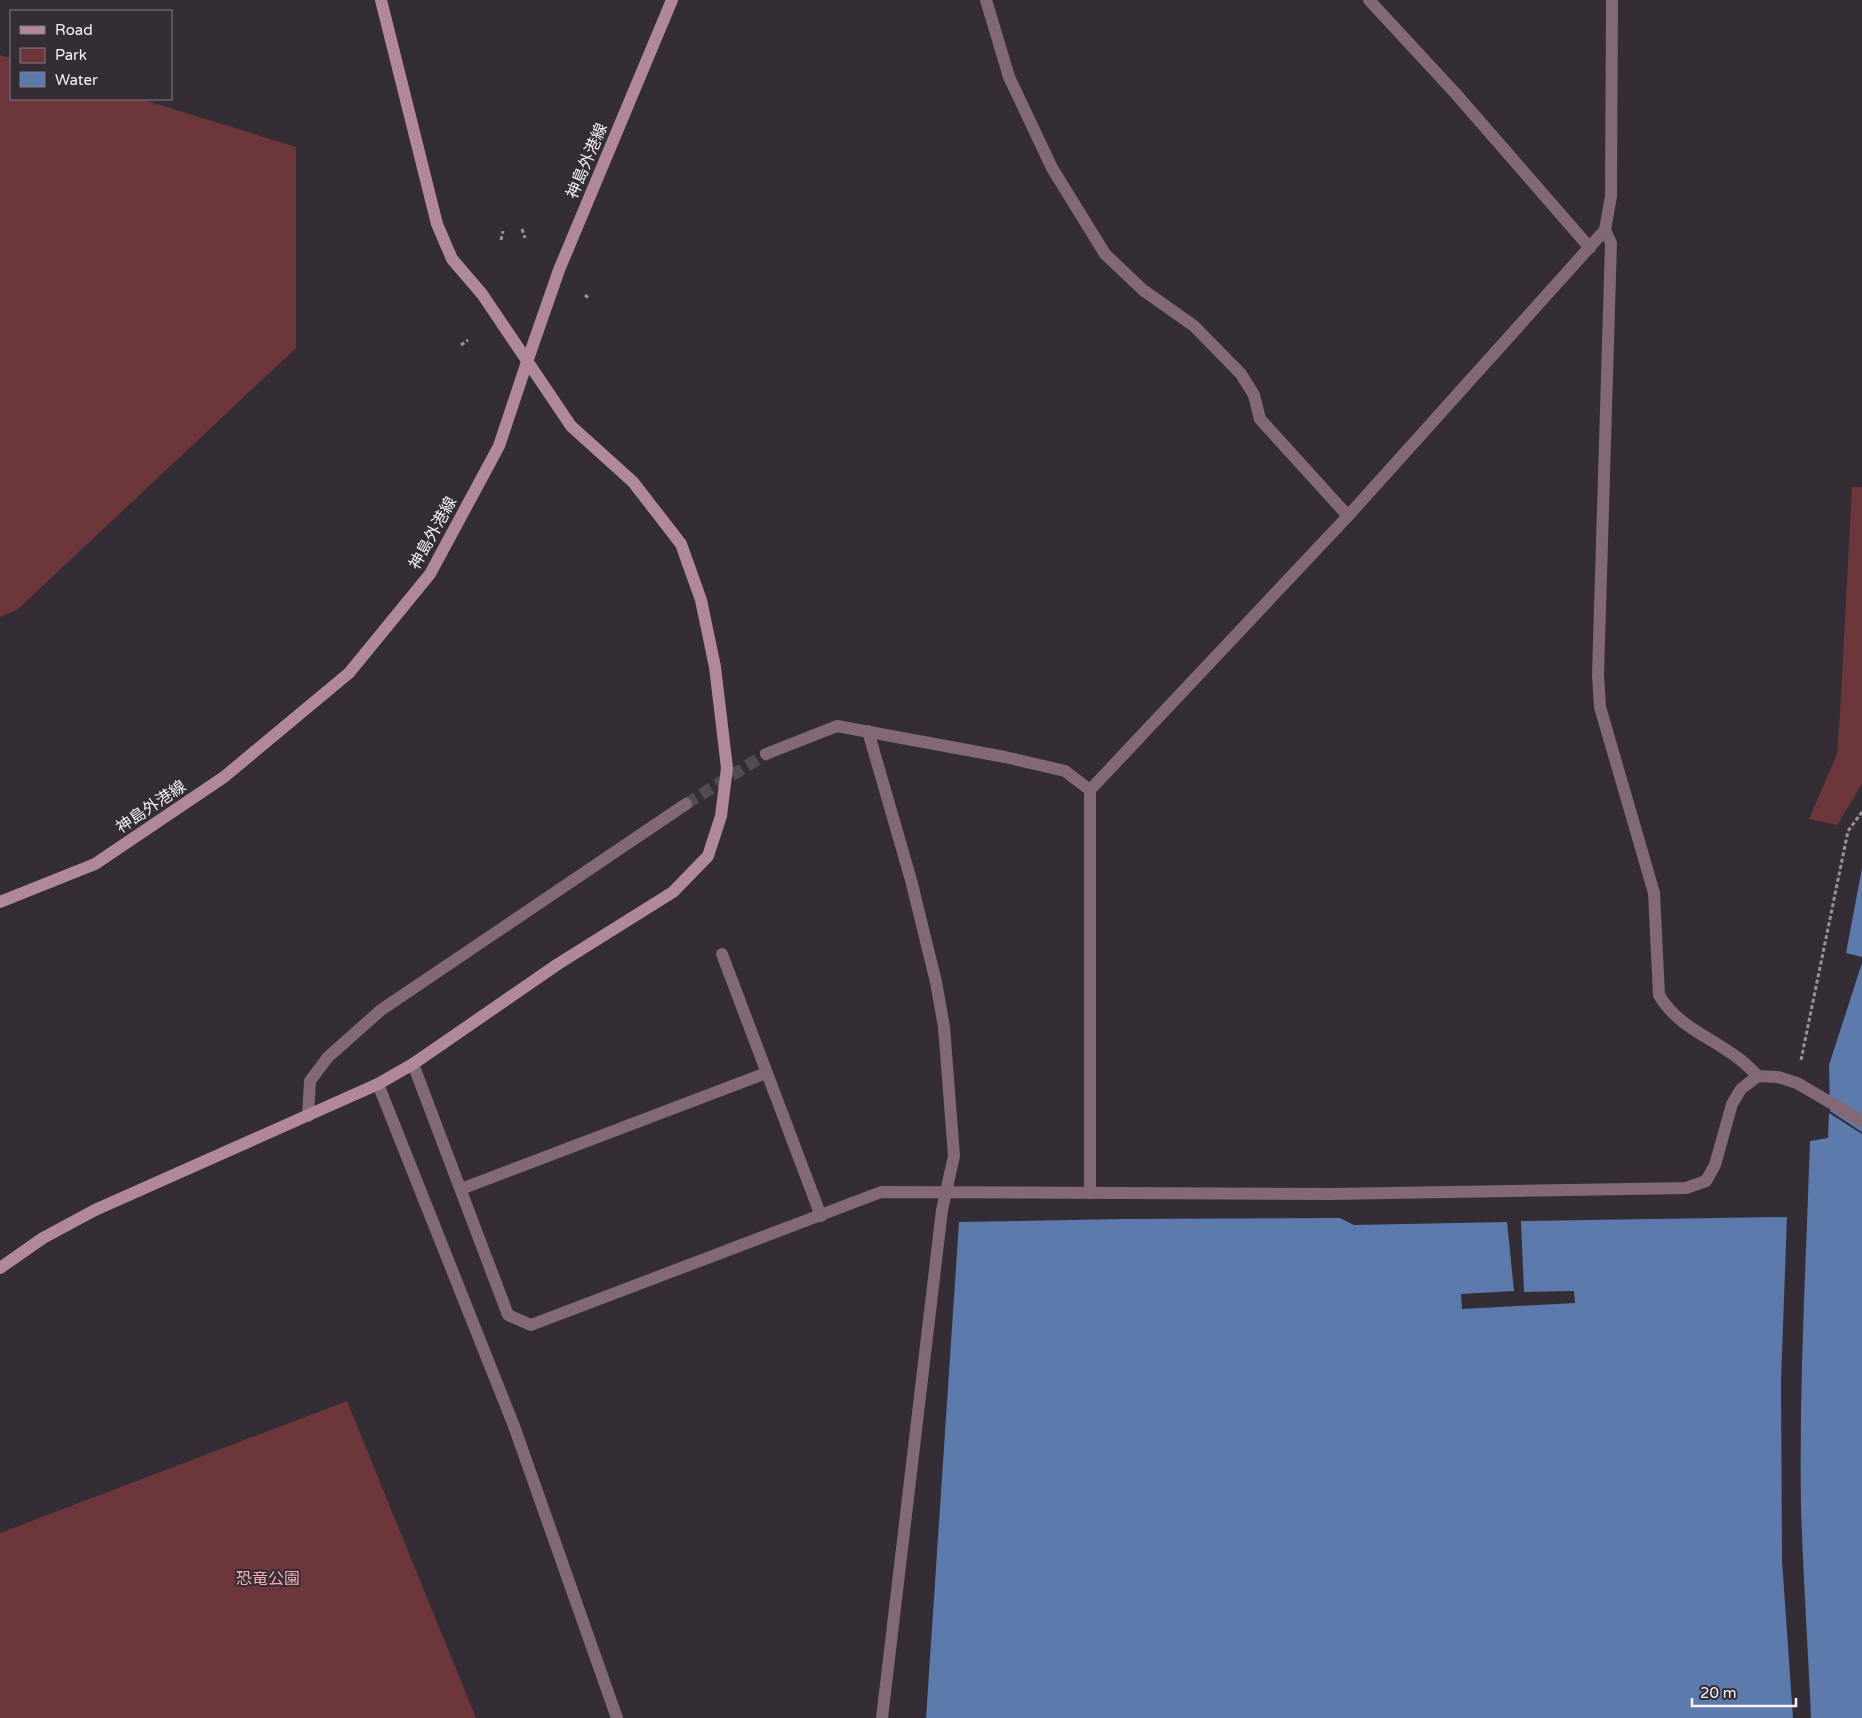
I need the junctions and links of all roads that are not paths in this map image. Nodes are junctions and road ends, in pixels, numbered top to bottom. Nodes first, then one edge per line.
1 (381, 0) edge
2 (672, 0) edge
3 (986, 0) edge
4 (1369, 0) edge
5 (1612, 0) edge
6 (1605, 230) junction
7 (1590, 248) junction
8 (528, 359) junction
9 (1348, 516) junction
10 (868, 732) junction
11 (766, 754) tunnel mouth
12 (1090, 790) junction
13 (686, 804) tunnel mouth
14 (0, 902) edge
15 (722, 954) dead end
16 (413, 1064) junction
17 (766, 1073) junction
18 (1758, 1076) junction
19 (378, 1084) junction
20 (308, 1116) junction
21 (1862, 1121) edge
22 (461, 1189) junction
23 (946, 1192) junction
24 (1090, 1193) junction
25 (821, 1216) junction
26 (0, 1268) edge
27 (617, 1718) edge
28 (882, 1718) edge

1 - 8 street
2 - 8 street, 神島外港線
3 - 9 street
4 - 7 street
5 - 6 street
6 - 7 street
6 - 18 street
7 - 9 street
8 - 14 street, 神島外港線
8 - 16 street
9 - 12 street
10 - 11 street
10 - 12 street
10 - 23 street
12 - 24 street
13 - 20 street
15 - 17 street
16 - 19 street
16 - 22 street
17 - 22 street
17 - 25 street
18 - 21 street
18 - 24 street
19 - 20 street
19 - 27 street
20 - 26 street
22 - 25 street
23 - 24 street
23 - 25 street
23 - 28 street

